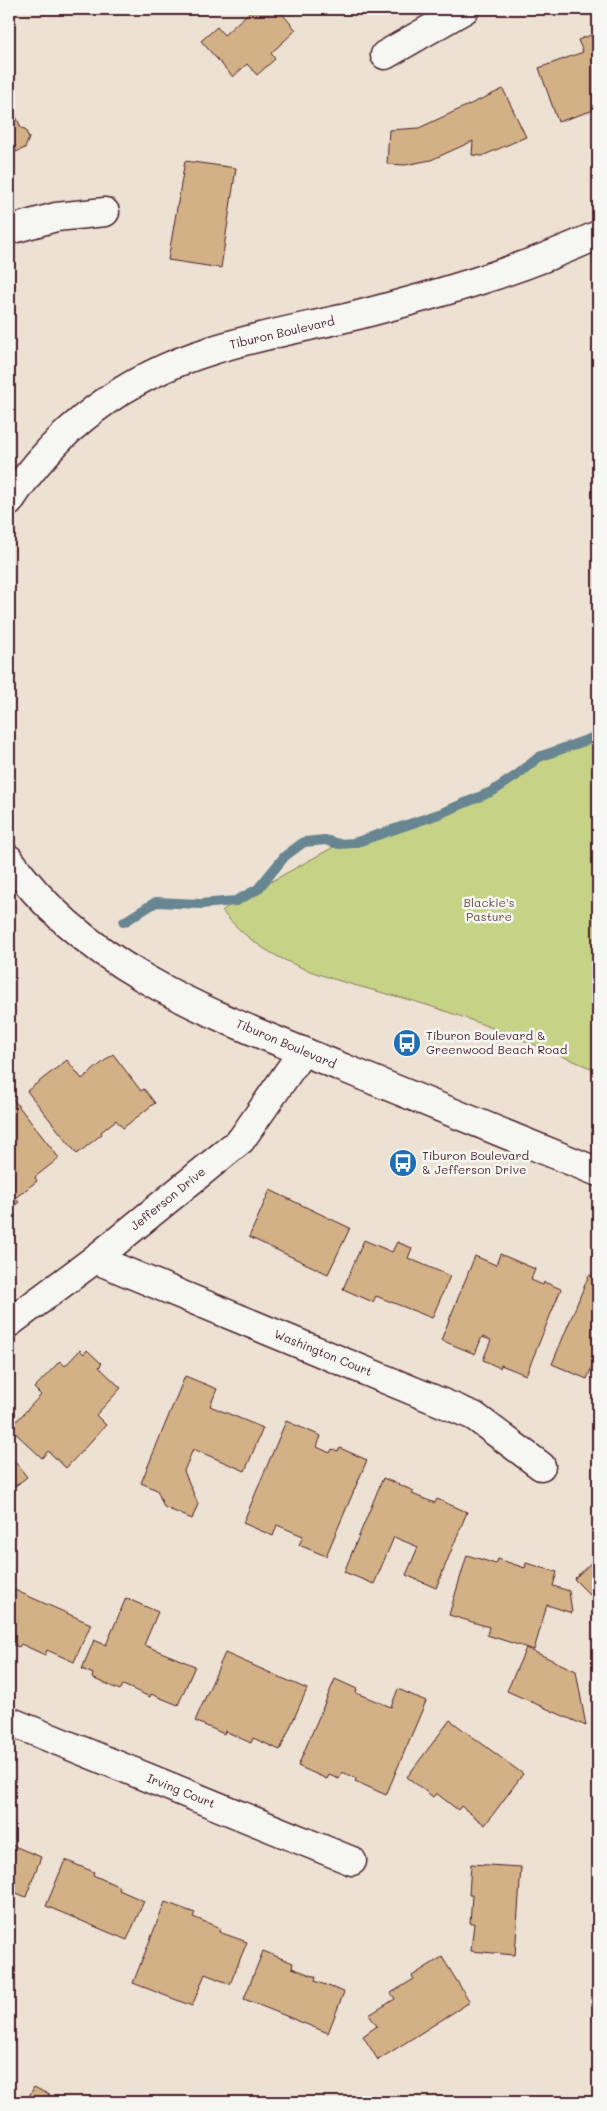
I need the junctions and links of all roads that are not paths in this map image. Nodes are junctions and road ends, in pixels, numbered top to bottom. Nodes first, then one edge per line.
1 (466, 9) edge
2 (385, 55) dead end
3 (105, 212) dead end
4 (9, 230) edge
5 (598, 235) edge
6 (9, 502) edge
7 (9, 859) edge
8 (303, 1051) junction
9 (598, 1172) edge
10 (95, 1259) junction
11 (9, 1323) edge
12 (541, 1466) dead end
13 (9, 1721) edge
14 (352, 1861) dead end

1 - 2 street
3 - 4 street
5 - 6 street, Tiburon Boulevard
7 - 8 street, Tiburon Boulevard
8 - 9 street, Tiburon Boulevard
8 - 10 street, Jefferson Drive
10 - 11 street, Jefferson Drive
10 - 12 street, Washington Court
13 - 14 street, Irving Court

